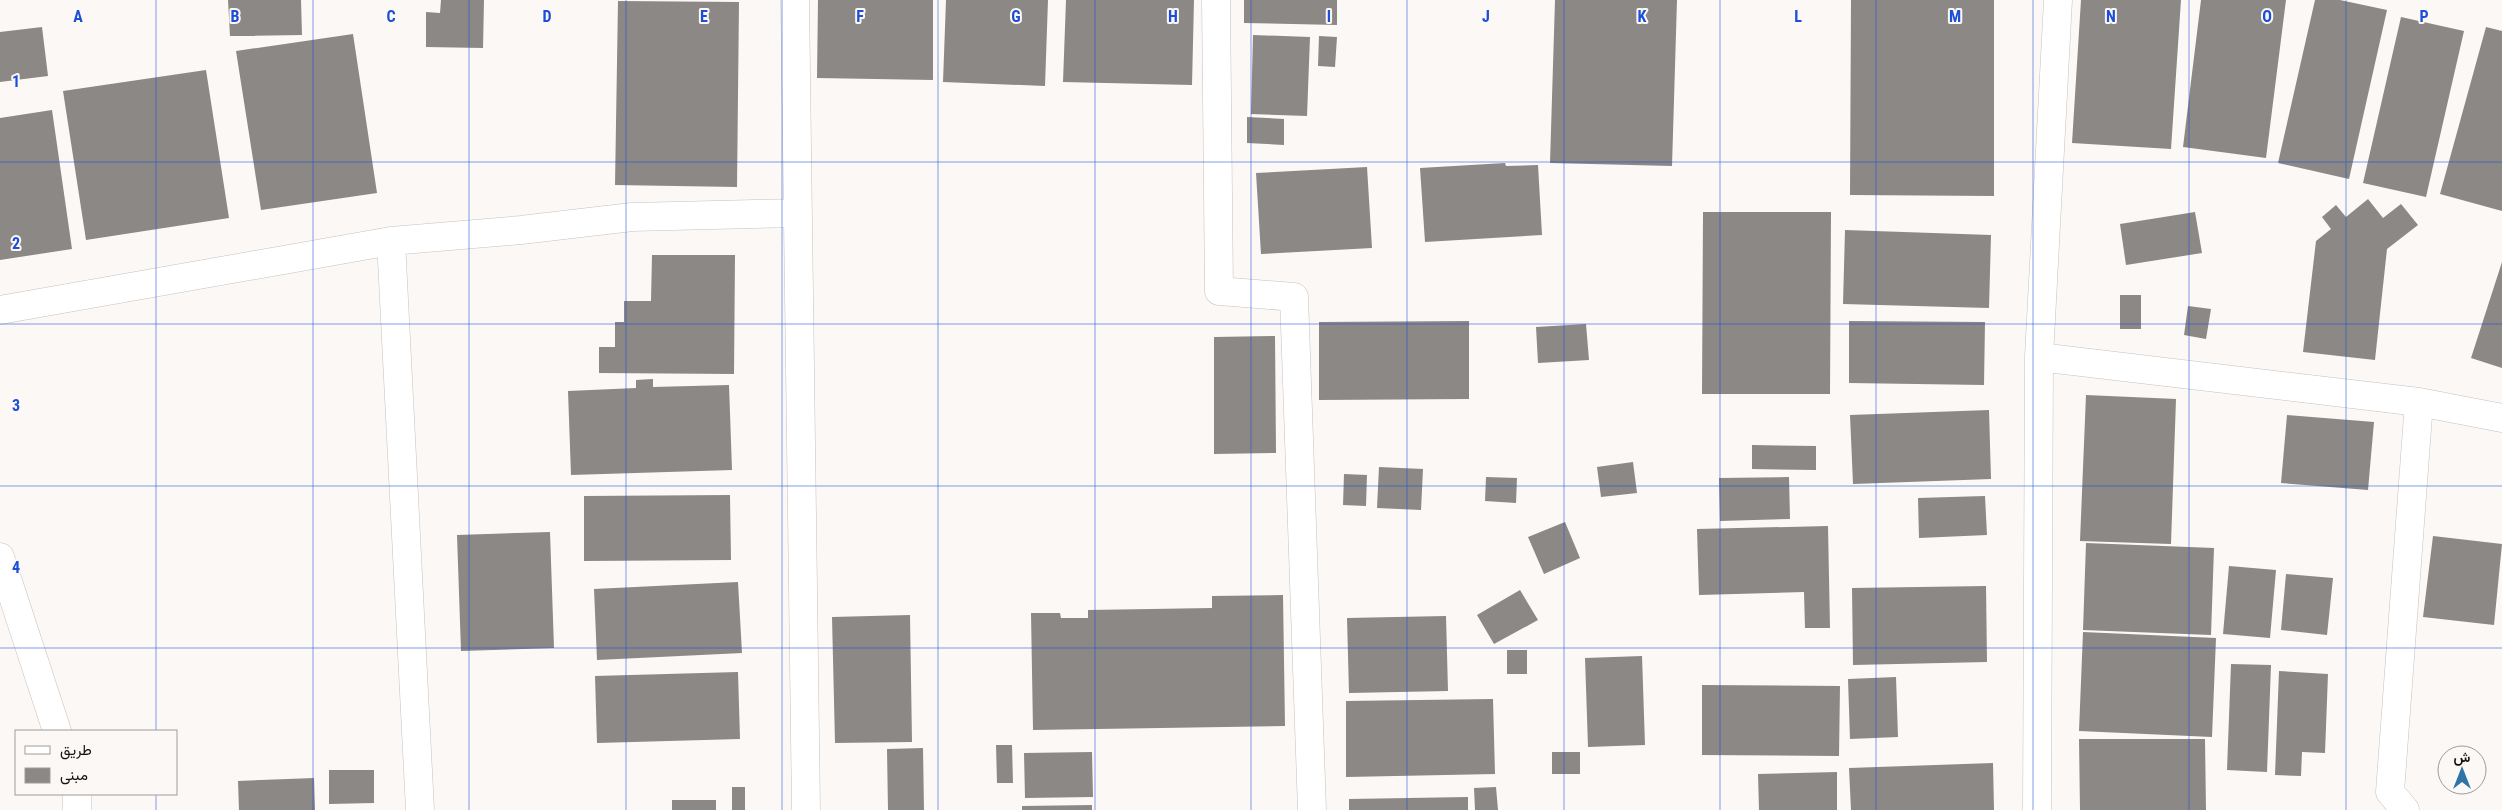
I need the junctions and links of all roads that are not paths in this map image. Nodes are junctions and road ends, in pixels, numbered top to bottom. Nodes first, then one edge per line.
1 (795, 0) edge
2 (1216, 0) edge
3 (2058, 0) edge
4 (797, 214) junction
5 (391, 241) junction
6 (0, 310) edge
7 (2039, 357) junction
8 (2419, 402) junction
9 (2502, 418) edge
10 (0, 557) edge
11 (56, 730) edge
12 (77, 795) edge
13 (77, 810) edge
14 (420, 810) edge
15 (806, 810) edge
16 (1312, 810) edge
17 (2037, 810) edge
18 (2405, 810) edge

1 - 4 street
2 - 16 street
3 - 7 street
4 - 5 street
4 - 15 street
5 - 6 street
5 - 14 street
7 - 8 street
7 - 17 street
8 - 9 street
8 - 18 street
10 - 11 street
12 - 13 street

